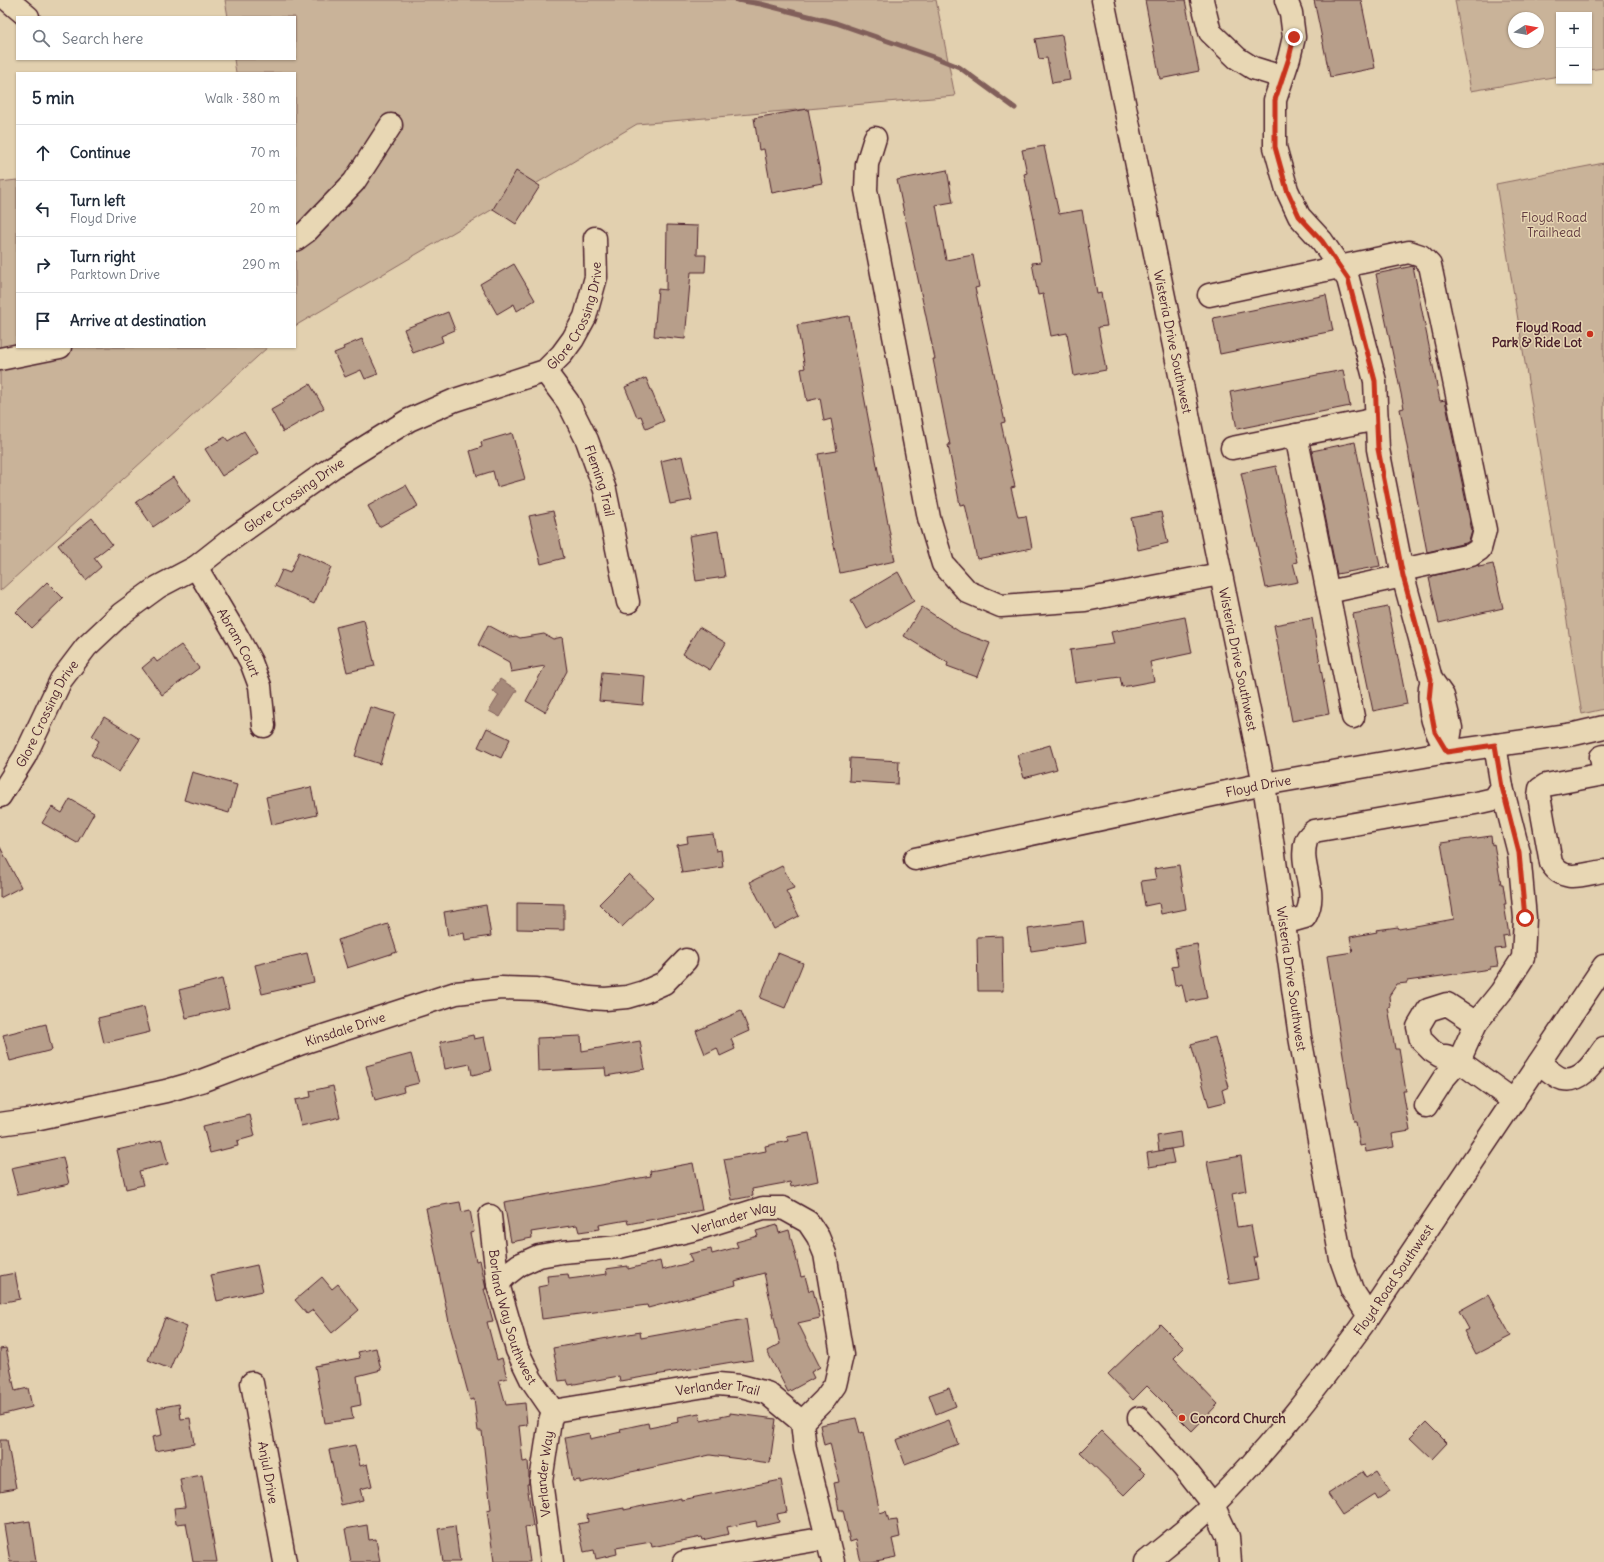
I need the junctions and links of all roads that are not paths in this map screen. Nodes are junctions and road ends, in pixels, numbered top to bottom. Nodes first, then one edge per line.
1 (8, 0) edge
2 (1103, 0) edge
3 (1202, 0) edge
4 (1286, 0) edge
5 (27, 16) edge
6 (1282, 77) junction
7 (391, 124) dead end
8 (874, 138) dead end
9 (595, 238) dead end
10 (296, 239) edge
11 (1340, 266) junction
12 (1209, 295) dead end
13 (55, 348) edge
14 (0, 359) edge
15 (545, 371) junction
16 (1377, 419) junction
17 (1296, 435) junction
18 (1232, 448) dead end
19 (196, 567) junction
20 (1403, 573) junction
21 (1220, 574) junction
22 (1328, 592) junction
23 (628, 602) dead end
24 (1353, 717) dead end
25 (264, 726) dead end
26 (1604, 727) edge
27 (1495, 745) junction
28 (1447, 752) junction
29 (1604, 756) edge
30 (1604, 774) edge
31 (1264, 784) junction
32 (1502, 787) junction
33 (0, 796) edge
34 (915, 859) dead end
35 (1604, 871) edge
36 (1284, 923) junction
37 (686, 960) dead end
38 (1604, 966) edge
39 (1476, 1023) junction
40 (1604, 1048) edge
41 (1458, 1061) junction
42 (1539, 1063) junction
43 (1514, 1101) junction
44 (1426, 1106) dead end
45 (0, 1124) edge
46 (490, 1216) dead end
47 (498, 1284) junction
48 (1369, 1316) junction
49 (252, 1383) dead end
50 (553, 1411) junction
51 (1139, 1418) dead end
52 (802, 1422) junction
53 (1213, 1505) junction
54 (827, 1538) junction
55 (285, 1562) edge
56 (552, 1562) edge
57 (684, 1562) edge
58 (833, 1562) edge
59 (1146, 1562) edge
60 (1230, 1562) edge

1 - 5 street
2 - 21 street, Wisteria Drive Southwest
3 - 6 street
4 - 6 street
6 - 11 street
7 - 10 street
8 - 21 street
9 - 15 street, Glore Crossing Drive
11 - 12 street
11 - 16 street
11 - 20 street
13 - 14 street
15 - 19 street, Glore Crossing Drive
15 - 23 street, Fleming Trail
16 - 17 street
16 - 20 street
17 - 18 street
17 - 22 street
19 - 25 street, Abram Court
19 - 33 street, Glore Crossing Drive
20 - 22 street
20 - 28 street
21 - 31 street, Wisteria Drive Southwest
22 - 24 street
26 - 27 street, Floyd Drive
27 - 28 street, Floyd Drive
27 - 32 street
28 - 31 street, Floyd Drive
29 - 30 street
30 - 35 street
31 - 34 street, Floyd Drive
31 - 36 street, Wisteria Drive Southwest
32 - 36 street
32 - 39 street
36 - 48 street, Wisteria Drive Southwest
37 - 45 street, Kinsdale Drive
38 - 42 street, Floyd Road Southwest
39 - 41 street
39 - 41 street
40 - 42 street
41 - 43 street
41 - 44 street
42 - 43 street, Floyd Road Southwest
43 - 48 street, Floyd Road Southwest
46 - 47 street, Borland Way Southwest
47 - 50 street, Borland Way Southwest
47 - 52 street, Verlander Way
48 - 53 street, Floyd Road Southwest
49 - 55 street, Anjul Drive
50 - 52 street, Verlander Trail
50 - 56 street, Verlander Way
51 - 53 street
52 - 54 street
53 - 59 street, Floyd Road Southwest
53 - 60 street
54 - 57 street
54 - 58 street

